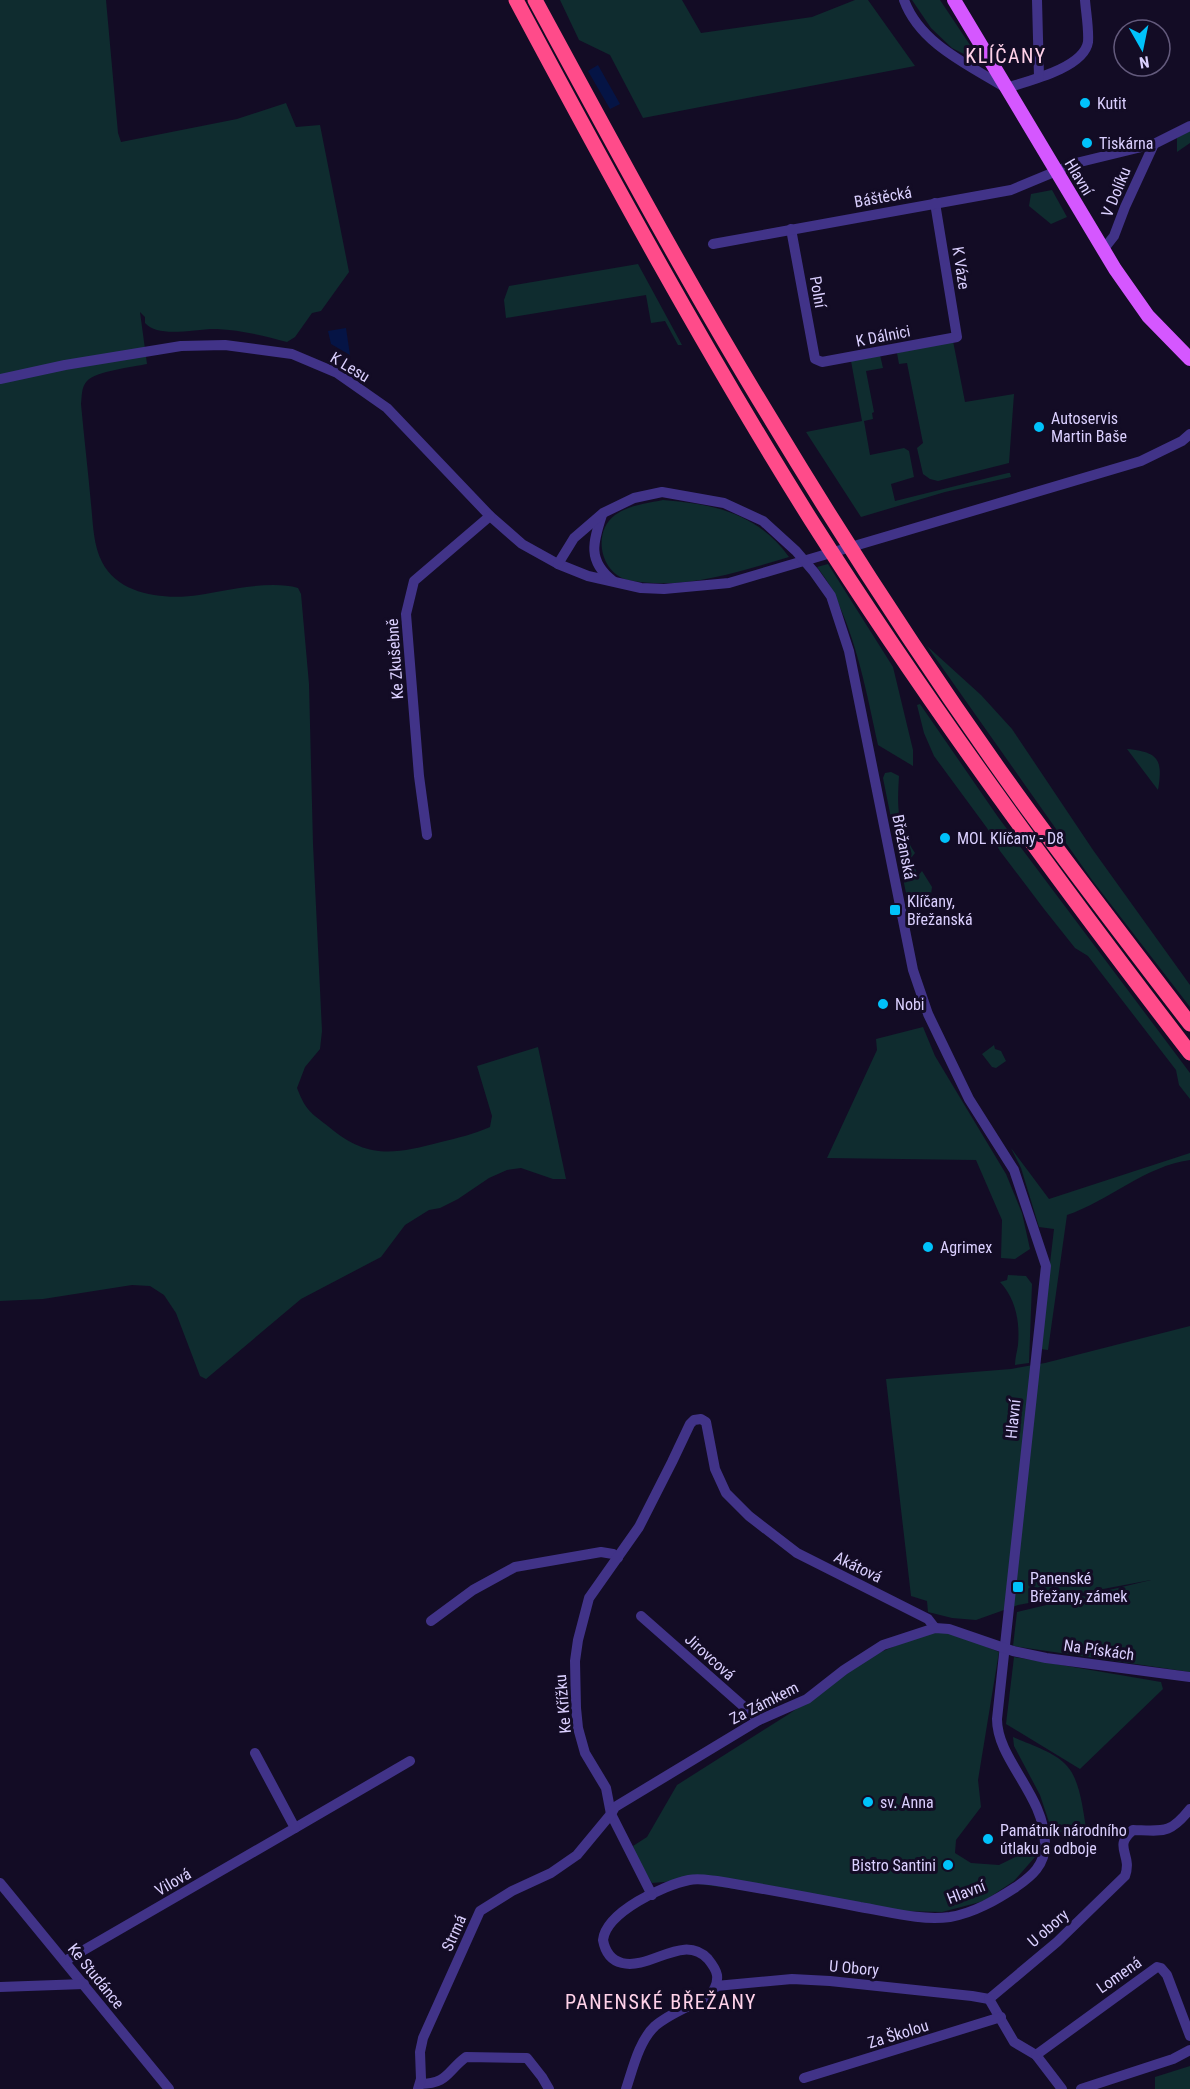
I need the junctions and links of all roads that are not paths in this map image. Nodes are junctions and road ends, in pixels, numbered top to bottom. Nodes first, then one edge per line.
1 (516, 0) edge
2 (535, 0) edge
3 (904, 0) edge
4 (954, 0) edge
5 (1037, 0) edge
6 (1085, 0) edge
7 (1039, 77) junction
8 (1006, 88) junction
9 (1190, 126) edge
10 (1154, 144) junction
11 (1056, 172) junction
12 (935, 203) junction
13 (791, 229) junction
14 (712, 244) dead end
15 (1103, 250) junction
16 (957, 337) joint
17 (815, 359) joint
18 (1190, 359) edge
19 (0, 379) edge
20 (1190, 434) edge
21 (603, 513) junction
22 (490, 516) junction
23 (558, 564) junction
24 (615, 583) junction
25 (427, 835) dead end
26 (1190, 1024) edge
27 (1190, 1053) edge
28 (1046, 1266) joint
29 (627, 1544) joint
30 (618, 1558) junction
31 (641, 1616) dead end
32 (431, 1621) dead end
33 (935, 1628) junction
34 (1004, 1648) junction
35 (1190, 1677) edge
36 (759, 1720) junction
37 (255, 1754) dead end
38 (410, 1761) dead end
39 (1190, 1809) edge
40 (611, 1814) junction
41 (296, 1828) junction
42 (0, 1883) edge
43 (652, 1894) junction
44 (66, 1961) junction
45 (84, 1984) junction
46 (0, 1986) edge
47 (716, 1986) junction
48 (989, 1999) junction
49 (1001, 2017) junction
50 (1190, 2036) edge
51 (1190, 2050) edge
52 (1036, 2055) junction
53 (1173, 2059) junction
54 (1190, 2061) edge
55 (804, 2079) dead end
56 (419, 2086) edge
57 (169, 2089) edge
58 (549, 2089) edge
59 (626, 2089) edge
60 (1062, 2089) edge
61 (1082, 2089) edge

1 - 27 highway
2 - 26 highway
3 - 8 street
4 - 8 main road, Hlavní
5 - 7 street
6 - 7 street
7 - 8 street
8 - 11 main road, Hlavní
9 - 10 street, Báštěcká
10 - 11 street, Báštěcká
10 - 15 street, V Dolíku
11 - 12 street, Báštěcká
11 - 15 main road, Hlavní
12 - 13 street, Báštěcká
12 - 16 street, K Váze
13 - 14 street, Báštěcká
13 - 17 street, Polní
15 - 18 main road, Hlavní
16 - 17 street, K Dálnici
19 - 22 street, K Lesu
20 - 24 street
21 - 23 street, Břežanská
21 - 24 street
21 - 28 street, Břežanská
22 - 23 street, K Lesu
22 - 25 street, Ke Zkušebně
23 - 24 street
28 - 34 street, Hlavní
29 - 30 street, Ke Křížku
29 - 33 street, Akátová
30 - 32 street
30 - 40 street, Ke Křížku
31 - 36 street, Jirovcová
33 - 34 street
33 - 36 street, Za Zámkem
34 - 35 street, Na Pískách
34 - 43 street, Hlavní
36 - 40 street, Za Zámkem
37 - 41 street
38 - 41 street, Vilová
39 - 48 street, U obory
40 - 43 street, Ke Křížku
40 - 56 street, Strmá
41 - 44 street, Vilová
42 - 44 street, Ke Studánce
43 - 47 street, Hlavní
44 - 45 street, Ke Studánce
45 - 46 street
45 - 57 street, Ke Studánce
47 - 48 street, U Obory
47 - 59 street
48 - 49 street
49 - 52 street
49 - 55 street, Za Školou
50 - 52 street, Lomená
51 - 53 street
52 - 60 street
53 - 54 street
53 - 61 street
56 - 58 street

